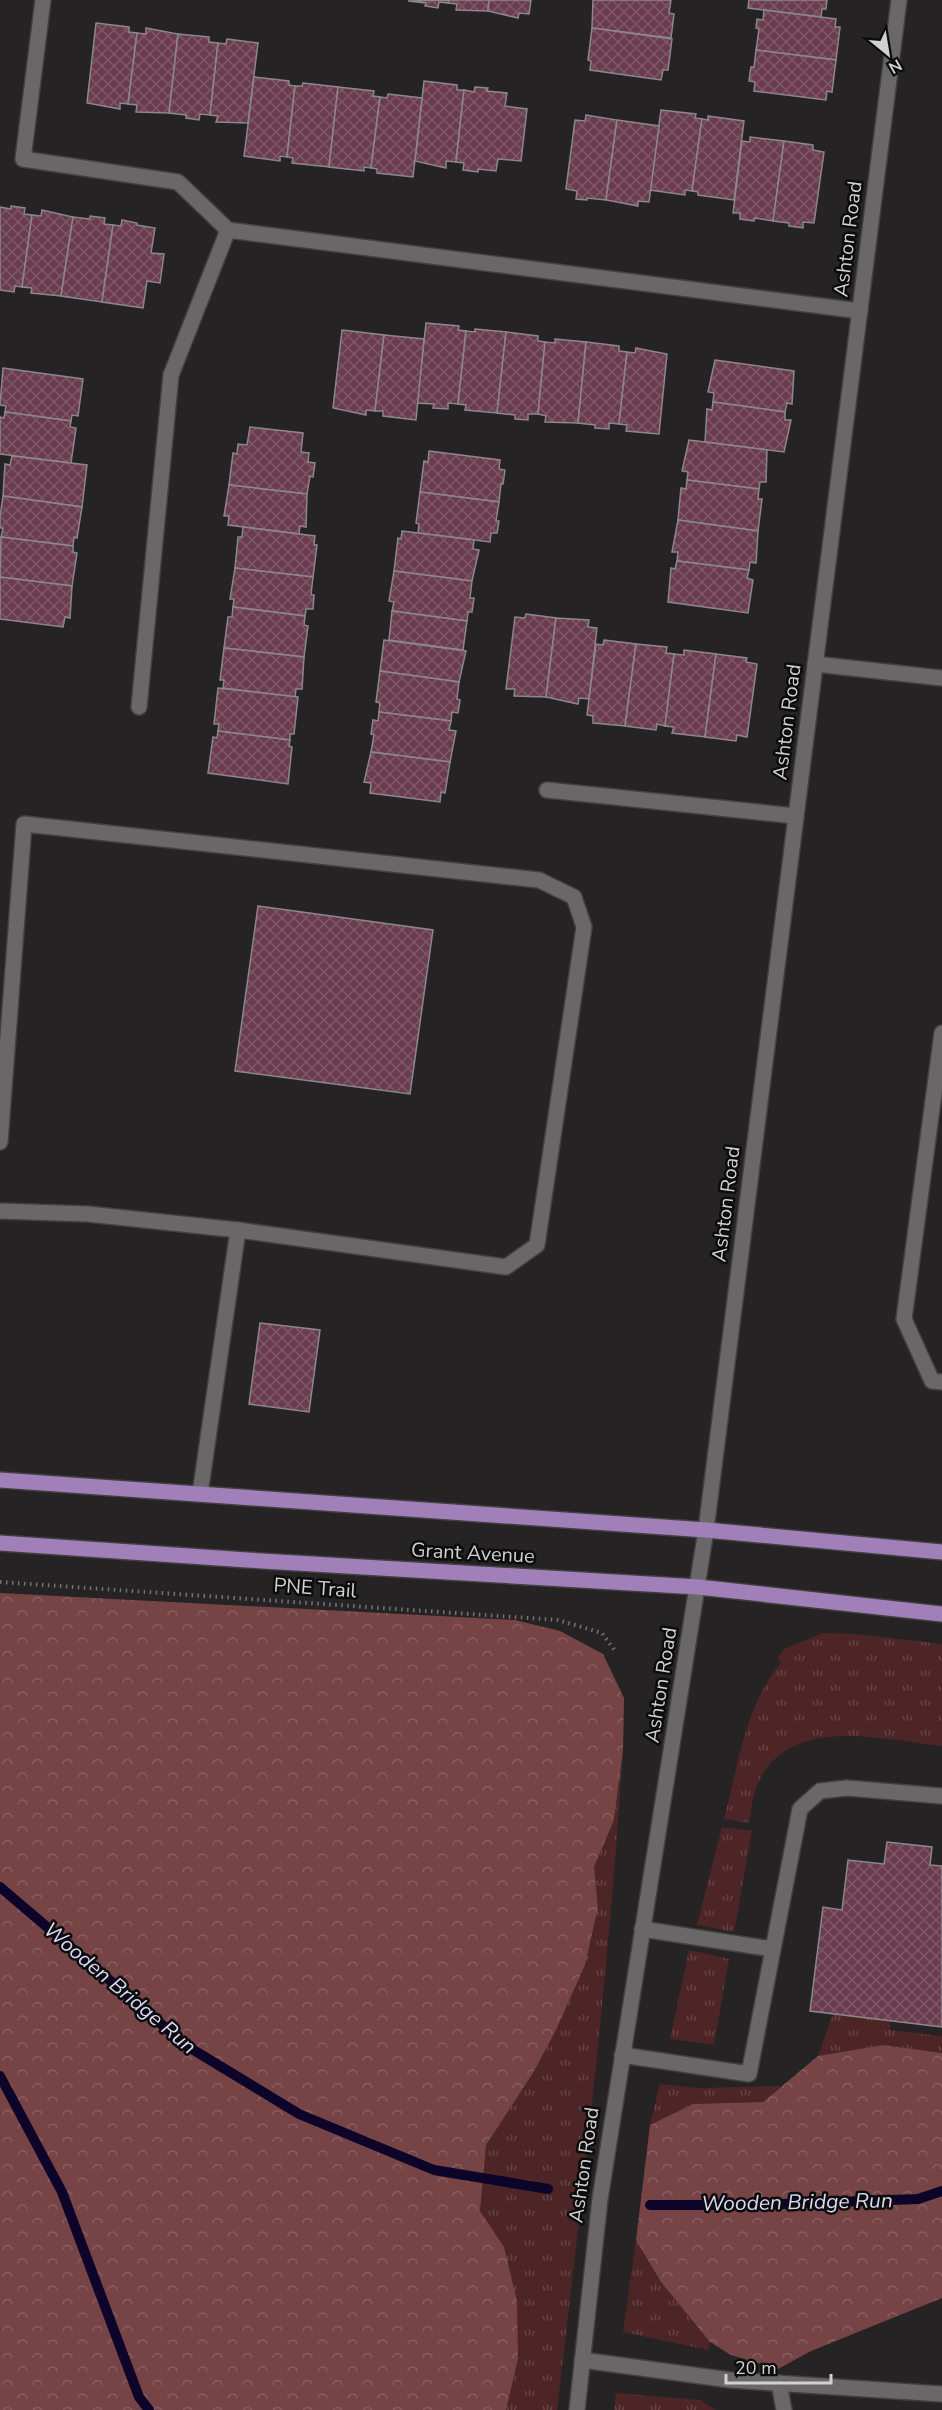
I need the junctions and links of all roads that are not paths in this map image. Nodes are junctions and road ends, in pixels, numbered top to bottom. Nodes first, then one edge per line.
1 (43, 0) edge
2 (899, 0) edge
3 (228, 230) junction
4 (860, 311) junction
5 (815, 664) junction
6 (942, 678) edge
7 (139, 707) dead end
8 (548, 790) dead end
9 (796, 816) junction
10 (942, 1033) edge
11 (0, 1142) edge
12 (0, 1211) edge
13 (238, 1230) junction
14 (942, 1382) edge
15 (0, 1480) edge
16 (200, 1494) junction
17 (706, 1530) junction
18 (0, 1543) edge
19 (942, 1552) edge
20 (698, 1587) junction
21 (942, 1614) edge
22 (942, 1796) edge
23 (642, 1929) junction
24 (772, 1949) junction
25 (622, 2055) junction
26 (582, 2360) junction
27 (779, 2383) junction
28 (942, 2394) edge
29 (577, 2410) edge
30 (784, 2410) edge

1 - 3 street
2 - 4 street, Ashton Road
3 - 4 street
3 - 7 street
4 - 5 street, Ashton Road
5 - 6 street
5 - 9 street, Ashton Road
8 - 9 street
9 - 17 street, Ashton Road
10 - 14 street
11 - 13 street
12 - 13 street
13 - 16 street
15 - 16 main road, Grant Avenue
16 - 17 main road, Grant Avenue
17 - 19 main road, Grant Avenue
17 - 20 street, Ashton Road
18 - 20 main road, Grant Avenue
20 - 21 main road, Grant Avenue
20 - 23 street, Ashton Road
22 - 24 street
23 - 24 street
23 - 25 street, Ashton Road
24 - 25 street
25 - 26 street, Ashton Road
26 - 27 street
26 - 29 street, Ashton Road
27 - 28 street
27 - 30 street

